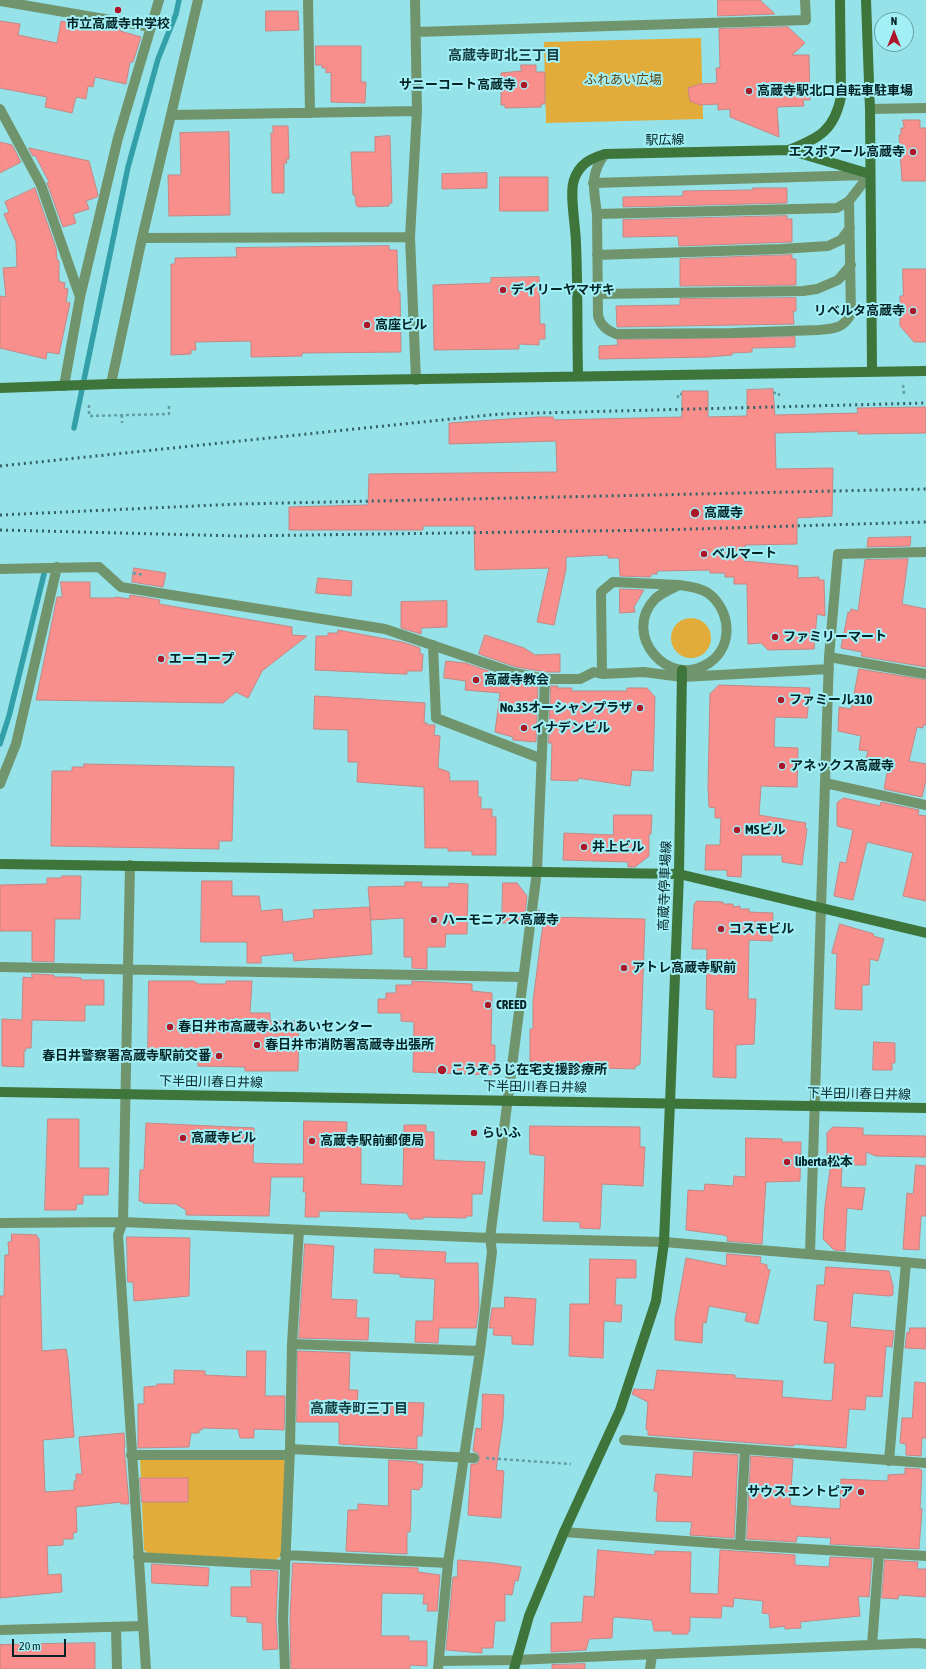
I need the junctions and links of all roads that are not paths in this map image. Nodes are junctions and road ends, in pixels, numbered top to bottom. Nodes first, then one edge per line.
1 (159, 0) edge
2 (198, 0) edge
3 (308, 0) edge
4 (415, 0) edge
5 (805, 0) edge
6 (840, 0) edge
7 (866, 0) edge
8 (0, 1) edge
9 (151, 27) junction
10 (416, 32) junction
11 (926, 108) edge
12 (0, 109) edge
13 (870, 109) junction
14 (417, 111) junction
15 (310, 113) junction
16 (172, 115) junction
17 (789, 150) junction
18 (605, 154) junction
19 (870, 174) junction
20 (593, 183) junction
21 (849, 201) junction
22 (597, 214) junction
23 (850, 228) junction
24 (410, 237) junction
25 (142, 238) junction
26 (597, 255) junction
27 (851, 265) junction
28 (598, 294) junction
29 (80, 297) junction
30 (872, 370) junction
31 (926, 371) edge
32 (578, 376) junction
33 (416, 380) junction
34 (111, 384) junction
35 (68, 386) junction
36 (0, 388) edge
37 (926, 552) edge
38 (57, 566) junction
39 (0, 569) edge
40 (679, 585) junction
41 (433, 645) junction
42 (829, 657) junction
43 (829, 669) junction
44 (682, 673) junction
45 (602, 674) junction
46 (926, 674) edge
47 (545, 679) junction
48 (542, 759) junction
49 (825, 782) junction
50 (0, 784) edge
51 (926, 805) edge
52 (0, 864) edge
53 (130, 865) junction
54 (537, 871) junction
55 (679, 874) junction
56 (820, 909) junction
57 (926, 933) edge
58 (0, 967) edge
59 (128, 969) junction
60 (522, 977) junction
61 (0, 1092) edge
62 (127, 1094) junction
63 (508, 1100) junction
64 (670, 1103) junction
65 (815, 1106) junction
66 (926, 1108) edge
67 (123, 1222) junction
68 (0, 1223) edge
69 (299, 1230) junction
70 (490, 1238) junction
71 (664, 1242) junction
72 (810, 1253) junction
73 (906, 1262) junction
74 (926, 1264) edge
75 (292, 1344) junction
76 (480, 1352) junction
77 (624, 1440) dead end
78 (745, 1450) junction
79 (290, 1452) junction
80 (131, 1455) junction
81 (469, 1457) junction
82 (889, 1460) junction
83 (926, 1463) edge
84 (564, 1532) junction
85 (740, 1545) junction
86 (879, 1553) junction
87 (926, 1556) edge
88 (138, 1557) junction
89 (285, 1560) junction
90 (448, 1563) junction
91 (142, 1626) junction
92 (116, 1627) junction
93 (0, 1630) edge
94 (926, 1644) edge
95 (872, 1645) junction
96 (652, 1655) junction
97 (438, 1665) edge
98 (514, 1665) edge
99 (117, 1669) edge
100 (146, 1669) edge
101 (285, 1669) edge
102 (650, 1669) edge

1 - 9 street
2 - 16 street
3 - 15 street
4 - 10 street
5 - 10 street
6 - 17 street, 駅広線
7 - 13 street
8 - 9 street
9 - 29 street
10 - 14 street
11 - 13 street
12 - 29 street
13 - 19 street
14 - 15 street
14 - 24 street
15 - 16 street
16 - 25 street
17 - 18 street, 駅広線
17 - 19 street
18 - 20 street
18 - 32 street, 駅広線
19 - 20 street
19 - 21 street
19 - 30 street
20 - 22 street
21 - 22 street
21 - 23 street
22 - 26 street
23 - 26 street
23 - 27 street
24 - 25 street
24 - 33 street
25 - 34 street
26 - 28 street
27 - 28 street
27 - 28 street
29 - 35 street
30 - 31 street
30 - 32 street
32 - 33 street
33 - 34 street
34 - 35 street
35 - 36 street
37 - 42 street
38 - 39 street
38 - 41 street
38 - 50 street
40 - 44 street
40 - 44 street
40 - 45 street
41 - 47 street
41 - 48 street
42 - 43 street
42 - 46 street
43 - 44 street
43 - 49 street
44 - 45 street
44 - 55 street, 高蔵寺停車場線
45 - 47 street
47 - 48 street
48 - 54 street
49 - 51 street
49 - 56 street
52 - 53 street
53 - 54 street
53 - 59 street
54 - 55 street
54 - 60 street
55 - 56 street
55 - 64 street, 高蔵寺停車場線
56 - 57 street
56 - 65 street
58 - 59 street
59 - 60 street
59 - 62 street
60 - 63 street
61 - 62 street, 下半田川春日井線
62 - 63 street, 下半田川春日井線
62 - 67 street
63 - 64 street, 下半田川春日井線
63 - 70 street
64 - 65 street, 下半田川春日井線
64 - 71 street, 高蔵寺停車場線
65 - 66 street, 下半田川春日井線
65 - 72 street
67 - 68 street
67 - 69 street
67 - 80 street
69 - 70 street
69 - 75 street
70 - 71 street
70 - 76 street
71 - 72 street
71 - 84 street, 高蔵寺停車場線
72 - 73 street
73 - 74 street
73 - 82 street
75 - 76 street
75 - 79 street
76 - 81 street
77 - 78 street
78 - 82 street
78 - 85 street
79 - 80 street
79 - 81 street
79 - 89 street
80 - 88 street
81 - 90 street
82 - 83 street
84 - 85 street
84 - 98 street, 高蔵寺停車場線
85 - 86 street
86 - 87 street
86 - 95 street
88 - 89 street
88 - 91 street
89 - 90 street
89 - 101 street
90 - 97 street
91 - 92 street
91 - 100 street
92 - 93 street
92 - 99 street
94 - 95 street
95 - 96 street
96 - 98 street
96 - 102 street
97 - 98 street

